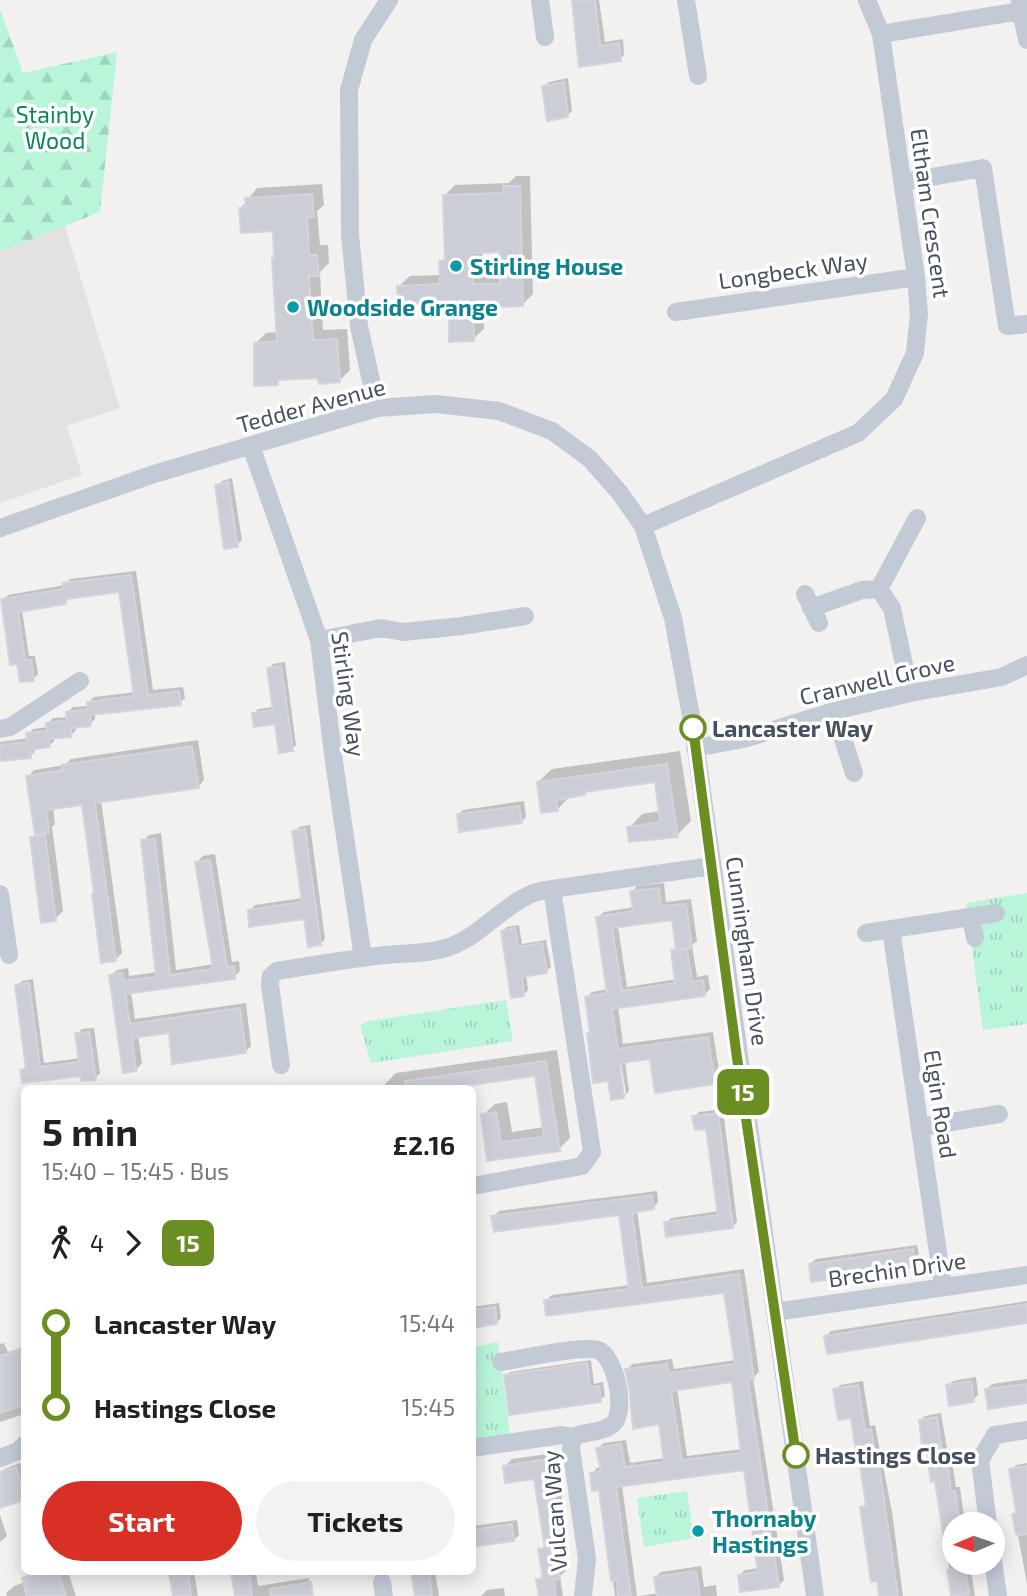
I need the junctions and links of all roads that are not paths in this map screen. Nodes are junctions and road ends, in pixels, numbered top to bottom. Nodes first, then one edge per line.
1 (389, 0) edge
2 (540, 0) edge
3 (686, 0) edge
4 (867, 0) edge
5 (1020, 6) edge
6 (881, 34) junction
7 (545, 37) dead end
8 (1027, 40) edge
9 (698, 76) dead end
10 (902, 182) junction
11 (916, 277) junction
12 (676, 312) dead end
13 (1027, 324) edge
14 (377, 408) junction
15 (251, 446) junction
16 (917, 518) dead end
17 (643, 526) junction
18 (0, 528) edge
19 (879, 589) junction
20 (812, 608) dead end
21 (525, 616) dead end
22 (319, 640) junction
23 (1027, 665) edge
24 (80, 681) dead end
25 (910, 693) junction
26 (834, 711) junction
27 (0, 729) edge
28 (695, 748) junction
29 (854, 772) dead end
30 (712, 866) junction
31 (552, 889) junction
32 (0, 894) edge
33 (996, 914) dead end
34 (971, 917) junction
35 (891, 929) junction
36 (866, 933) dead end
37 (975, 938) dead end
38 (9, 955) dead end
39 (363, 958) junction
40 (281, 1065) dead end
41 (999, 1114) dead end
42 (921, 1128) junction
43 (476, 1185) edge
44 (1027, 1275) edge
45 (943, 1287) junction
46 (775, 1312) junction
47 (501, 1362) dead end
48 (1027, 1430) edge
49 (573, 1437) junction
50 (476, 1447) edge
51 (21, 1448) edge
52 (0, 1458) edge
53 (986, 1512) edge
54 (995, 1575) edge
55 (583, 1596) edge
56 (815, 1596) edge
57 (998, 1596) edge

1 - 14 street
2 - 7 street
3 - 9 street
4 - 6 street, Eltham Crescent
5 - 6 street
5 - 8 street
6 - 10 street, Eltham Crescent
10 - 11 street, Eltham Crescent
10 - 13 street
11 - 12 street, Longbeck Way
11 - 17 street, Eltham Crescent
14 - 15 street, Tedder Avenue
14 - 17 street, Tedder Avenue
15 - 18 street, Tedder Avenue
15 - 22 street, Stirling Way
16 - 19 street
17 - 28 street, Cunningham Drive
19 - 20 street
19 - 25 street
21 - 22 street
22 - 39 street, Stirling Way
23 - 25 street, Cranwell Grove
24 - 27 street
25 - 26 street, Cranwell Grove
26 - 28 street, Cranwell Grove
26 - 29 street
28 - 30 street, Cunningham Drive
30 - 31 street
30 - 46 street, Cunningham Drive
31 - 39 street
31 - 43 street
32 - 38 street
33 - 34 street
34 - 35 street
34 - 37 street
35 - 36 street
35 - 42 street, Elgin Road
39 - 40 street
41 - 42 street
42 - 45 street, Elgin Road
44 - 45 street, Brechin Drive
45 - 46 street, Brechin Drive
46 - 56 street, Cunningham Drive
47 - 49 street, Vulcan Way
48 - 53 street
49 - 50 street
49 - 55 street, Vulcan Way
51 - 52 street
54 - 57 street

